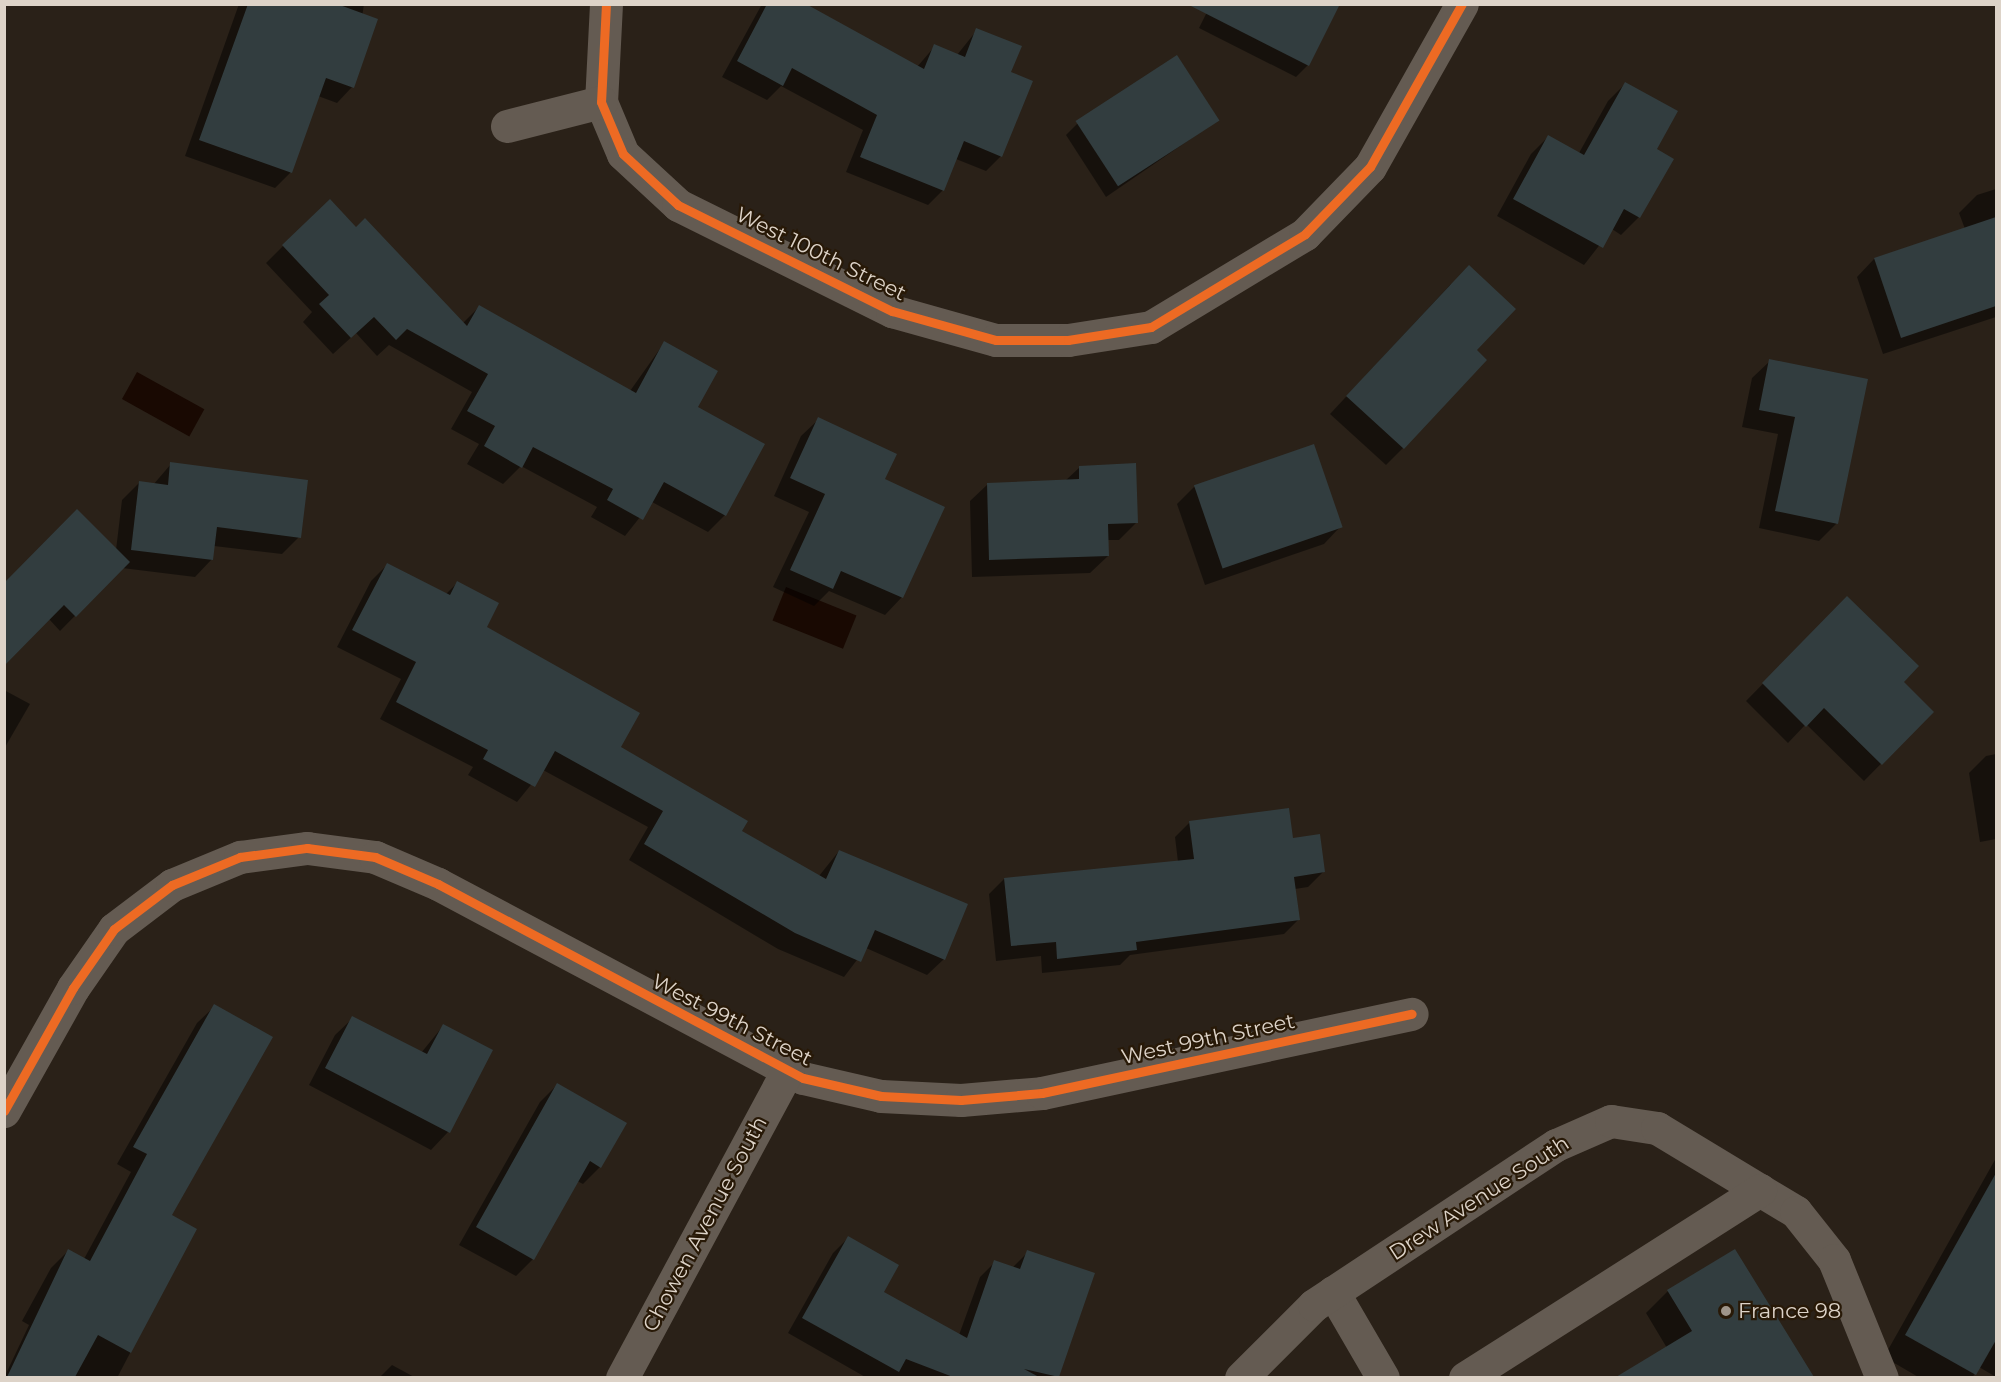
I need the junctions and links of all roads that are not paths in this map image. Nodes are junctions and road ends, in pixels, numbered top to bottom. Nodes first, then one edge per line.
1 (606, 4) edge
2 (1462, 4) edge
3 (601, 102) junction
4 (507, 126) dead end
5 (1413, 1014) dead end
6 (788, 1070) junction
7 (4, 1111) edge
8 (1760, 1190) junction
9 (1333, 1292) junction
10 (622, 1377) edge
11 (1241, 1377) edge
12 (1383, 1377) edge
13 (1466, 1377) edge
14 (1882, 1377) edge

1 - 3 street
2 - 3 street, West 100th Street
3 - 4 street
5 - 6 street, West 99th Street
6 - 7 street, West 99th Street
6 - 10 street, Chowen Avenue South
8 - 9 street, Drew Avenue South
8 - 13 street
8 - 14 street, Drew Avenue South
9 - 11 street, Drew Avenue South
9 - 12 street

